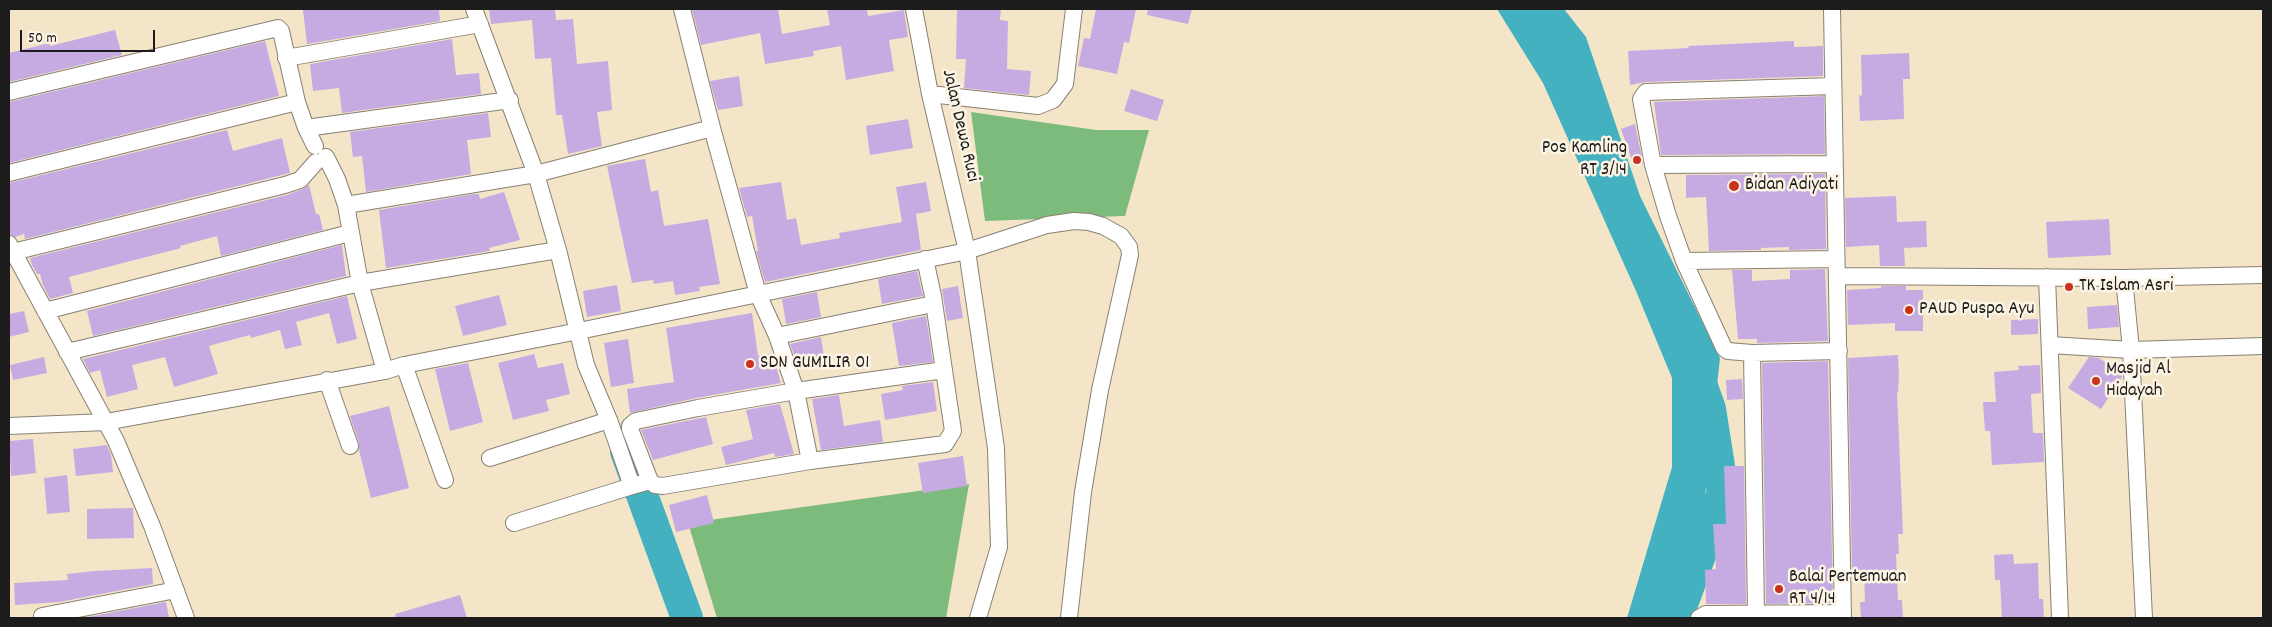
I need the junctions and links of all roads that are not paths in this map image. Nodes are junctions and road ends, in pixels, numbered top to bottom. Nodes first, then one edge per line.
1 (682, 9) edge
2 (914, 9) edge
3 (1074, 9) edge
4 (1832, 9) edge
5 (477, 16) edge
6 (286, 58) junction
7 (1833, 86) junction
8 (9, 92) edge
9 (930, 94) junction
10 (510, 100) junction
11 (297, 102) junction
12 (306, 128) junction
13 (712, 128) junction
14 (319, 155) junction
15 (1834, 164) junction
16 (1653, 165) junction
17 (9, 173) edge
18 (536, 174) junction
19 (346, 205) junction
20 (350, 233) junction
21 (11, 248) edge
22 (558, 250) junction
23 (967, 250) junction
24 (925, 259) junction
25 (1684, 261) junction
26 (1837, 268) junction
27 (2263, 275) edge
28 (2047, 277) junction
29 (2124, 278) junction
30 (360, 283) junction
31 (758, 294) junction
32 (933, 304) junction
33 (45, 311) junction
34 (578, 331) junction
35 (777, 336) junction
36 (2050, 345) junction
37 (2263, 346) edge
38 (2131, 350) junction
39 (1838, 351) junction
40 (67, 352) junction
41 (1752, 353) junction
42 (404, 365) junction
43 (944, 370) junction
44 (385, 371) junction
45 (327, 380) junction
46 (796, 391) junction
47 (609, 420) junction
48 (106, 422) junction
49 (9, 426) edge
50 (350, 446) dead end
51 (490, 458) dead end
52 (810, 460) junction
53 (444, 480) dead end
54 (640, 484) junction
55 (514, 523) dead end
56 (176, 590) junction
57 (1756, 612) junction
58 (42, 616) dead end
59 (1843, 616) edge
60 (186, 618) edge
61 (978, 618) edge
62 (1069, 618) edge
63 (1699, 618) edge
64 (2060, 618) edge
65 (2144, 618) edge

1 - 13 street
2 - 9 street, Jalan Dewa Ruci
3 - 9 street
4 - 7 street
5 - 6 street
5 - 10 street
6 - 8 street
6 - 11 street
7 - 15 street
7 - 16 street
9 - 23 street, Jalan Dewa Ruci
10 - 12 street
10 - 18 street
11 - 12 street
11 - 17 street
12 - 14 street
13 - 18 street
13 - 31 street
14 - 19 street
14 - 21 street
15 - 16 street
15 - 26 street
16 - 25 street
18 - 19 street
18 - 22 street
19 - 20 street
20 - 30 street
20 - 33 street
21 - 33 street
22 - 30 street
22 - 34 street
23 - 24 street
23 - 61 street, Jalan Dewa Ruci
23 - 62 street
24 - 31 street
24 - 32 street
25 - 26 street
25 - 41 street
26 - 28 street
26 - 39 street
27 - 29 street
28 - 29 street
28 - 36 street
29 - 38 street
30 - 40 street
30 - 44 street
31 - 34 street
31 - 35 street
32 - 35 street
32 - 43 street
33 - 40 street
34 - 42 street
34 - 47 street
35 - 46 street
36 - 38 street
36 - 64 street
37 - 38 street
38 - 65 street
39 - 41 street
39 - 59 street
40 - 48 street
41 - 57 street
42 - 44 street
42 - 53 street
43 - 46 street
43 - 52 street
44 - 45 street
45 - 48 street
45 - 50 street
46 - 52 street
46 - 54 street
47 - 51 street
47 - 54 street
48 - 49 street
48 - 56 street
52 - 54 street
54 - 55 street
56 - 58 street
56 - 60 street
57 - 59 street
57 - 63 street

